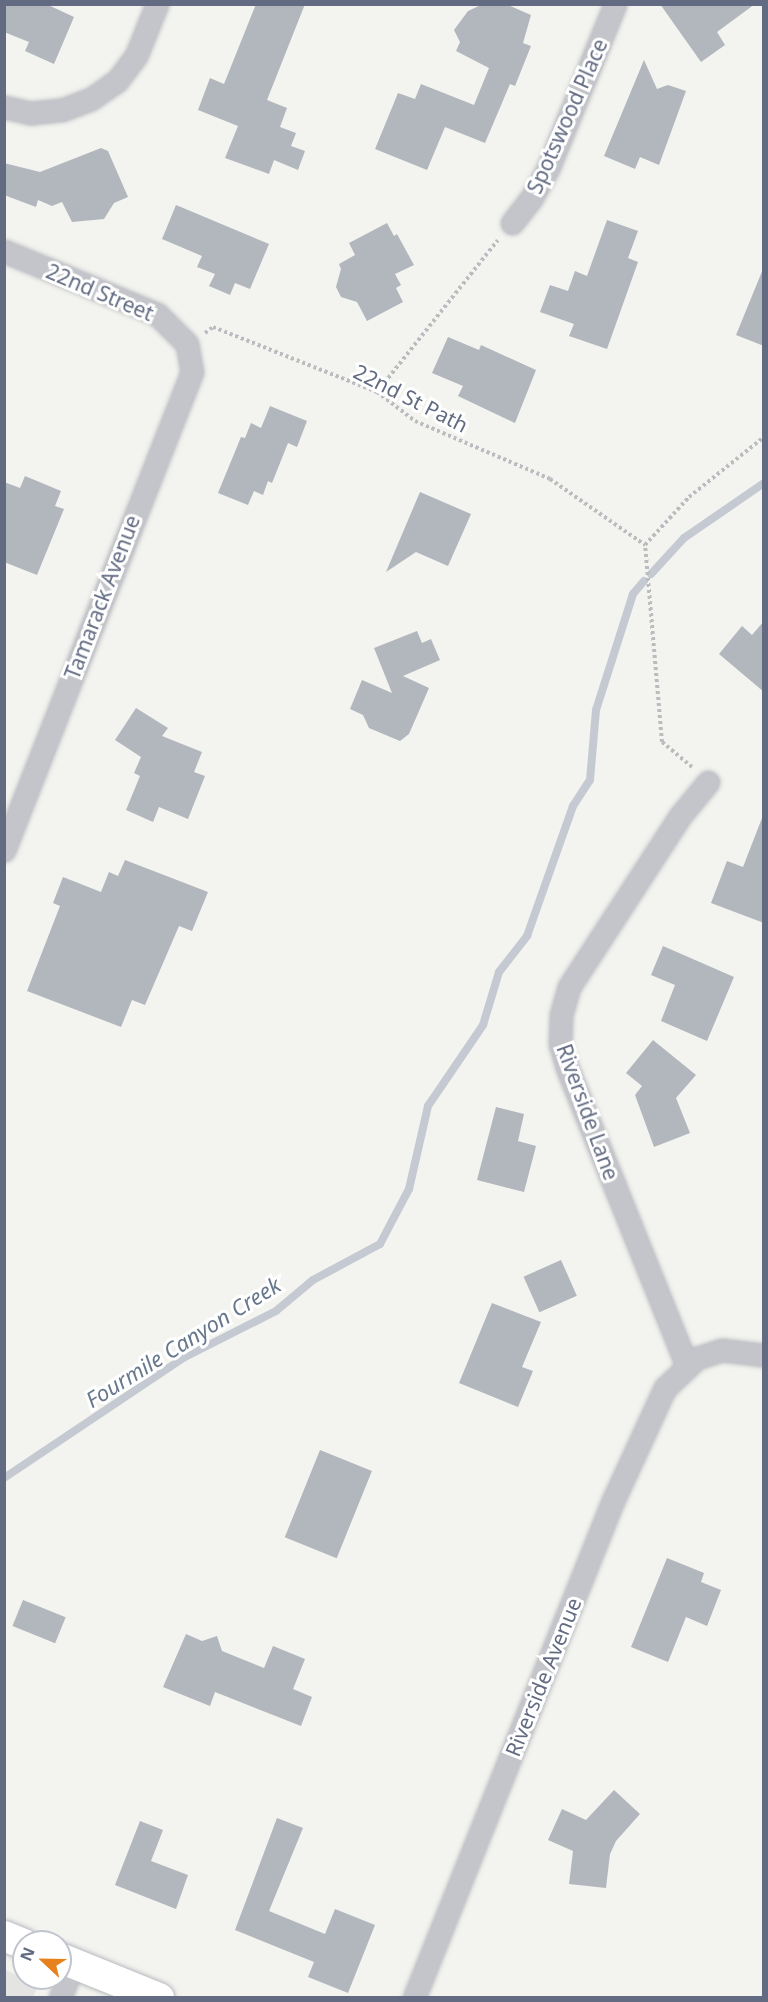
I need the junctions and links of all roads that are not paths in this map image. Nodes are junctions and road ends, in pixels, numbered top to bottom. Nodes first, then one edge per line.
1 (157, 4) edge
2 (615, 4) edge
3 (4, 107) edge
4 (512, 223) road end
5 (4, 251) edge
6 (187, 345) joint
7 (708, 782) road end
8 (4, 850) edge
9 (764, 1355) edge
10 (687, 1365) junction
11 (72, 1963) edge
12 (159, 1998) edge
13 (414, 1998) edge

1 - 3 street
2 - 4 street, Spotswood Place
5 - 6 street, 22nd Street
6 - 8 street, Tamarack Avenue
7 - 10 street, Riverside Lane
9 - 10 street
10 - 13 street, Riverside Avenue
11 - 12 street

